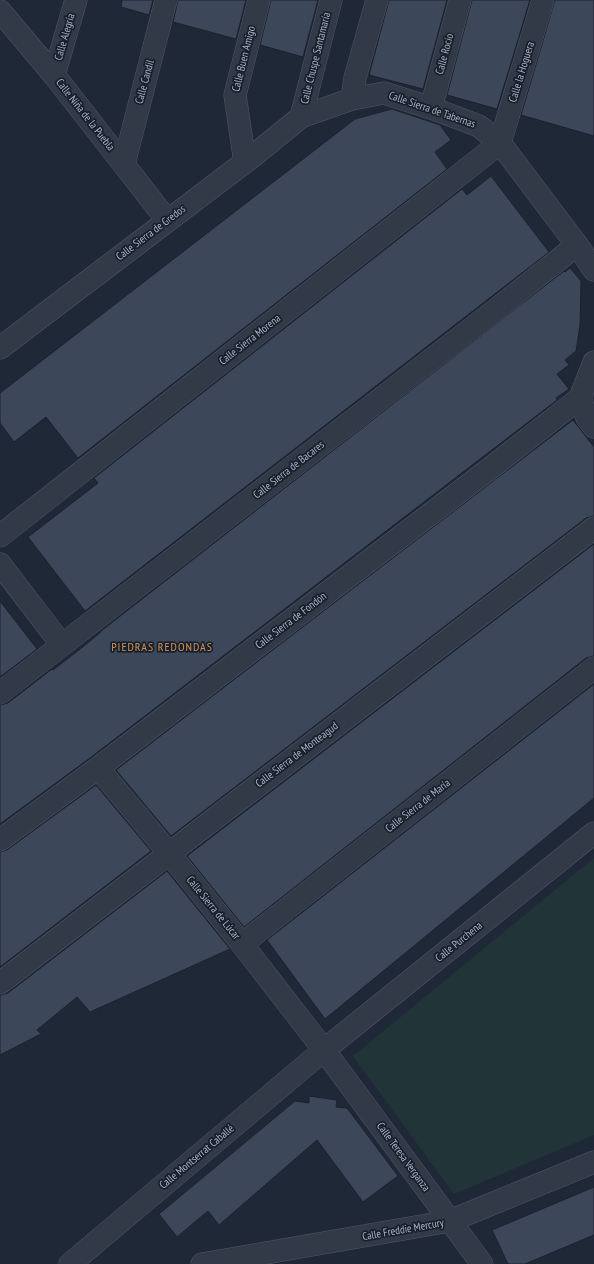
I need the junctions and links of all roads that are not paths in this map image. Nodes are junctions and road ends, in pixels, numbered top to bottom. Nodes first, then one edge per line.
1 (76, 0) edge
2 (166, 0) edge
3 (259, 0) edge
4 (331, 0) edge
5 (377, 0) edge
6 (460, 0) edge
7 (543, 0) edge
8 (0, 11) edge
9 (54, 75) junction
10 (352, 99) junction
11 (431, 108) junction
12 (301, 117) junction
13 (500, 143) junction
14 (253, 156) junction
15 (124, 164) junction
16 (168, 220) junction
17 (577, 245) junction
18 (594, 270) edge
19 (0, 348) edge
20 (594, 362) edge
21 (580, 398) junction
22 (594, 427) edge
23 (594, 528) edge
24 (0, 536) edge
25 (0, 564) edge
26 (62, 645) junction
27 (594, 668) edge
28 (0, 693) edge
29 (98, 768) junction
30 (594, 833) edge
31 (0, 840) edge
32 (168, 852) junction
33 (242, 944) junction
34 (0, 982) edge
35 (324, 1050) junction
36 (594, 1162) edge
37 (450, 1222) junction
38 (70, 1264) edge
39 (202, 1264) edge
40 (482, 1264) edge

1 - 9 street, Calle Alegría
2 - 15 street, Calle Candil
3 - 14 street, Calle Buen Amigo
4 - 12 street, Calle Chuspe Santamaría
5 - 10 street
6 - 11 street, Calle Rocío
7 - 13 street, Calle la Hoguera
8 - 9 street, Calle Niña de la Puebla
9 - 15 street, Calle Niña de la Puebla
10 - 11 street, Calle Sierra de Tabernas
10 - 12 street, Calle Sierra de Tabernas
11 - 13 street, Calle Sierra de Tabernas
12 - 14 street, Calle Sierra de Gredos
13 - 17 street, Calle Sierra de Tabernas
13 - 24 street, Calle Sierra Morena
14 - 16 street, Calle Sierra de Gredos
15 - 16 street, Calle Niña de la Puebla
16 - 19 street, Calle Sierra de Gredos
17 - 18 street, Calle Sierra de Tabernas
17 - 26 street, Calle Sierra de Bacares
20 - 21 street
21 - 22 street
21 - 29 street, Calle Sierra de Fondón
23 - 32 street, Calle Sierra de Monteagud
25 - 26 street
26 - 28 street, Calle Sierra de Bacares
27 - 33 street, Calle Sierra de María
29 - 31 street, Calle Sierra de Fondón
29 - 32 street, Calle Sierra de Lúcar
30 - 35 street, Calle Purchena
32 - 33 street, Calle Sierra de Lúcar
32 - 34 street, Calle Sierra de Monteagud
33 - 35 street, Calle Sierra de Lúcar
35 - 37 street, Calle Teresa Verganza
35 - 38 street, Calle Montserrat Caballé
36 - 37 street, Calle Freddie Mercury
37 - 39 street, Calle Freddie Mercury
37 - 40 street, Calle Teresa Verganza

